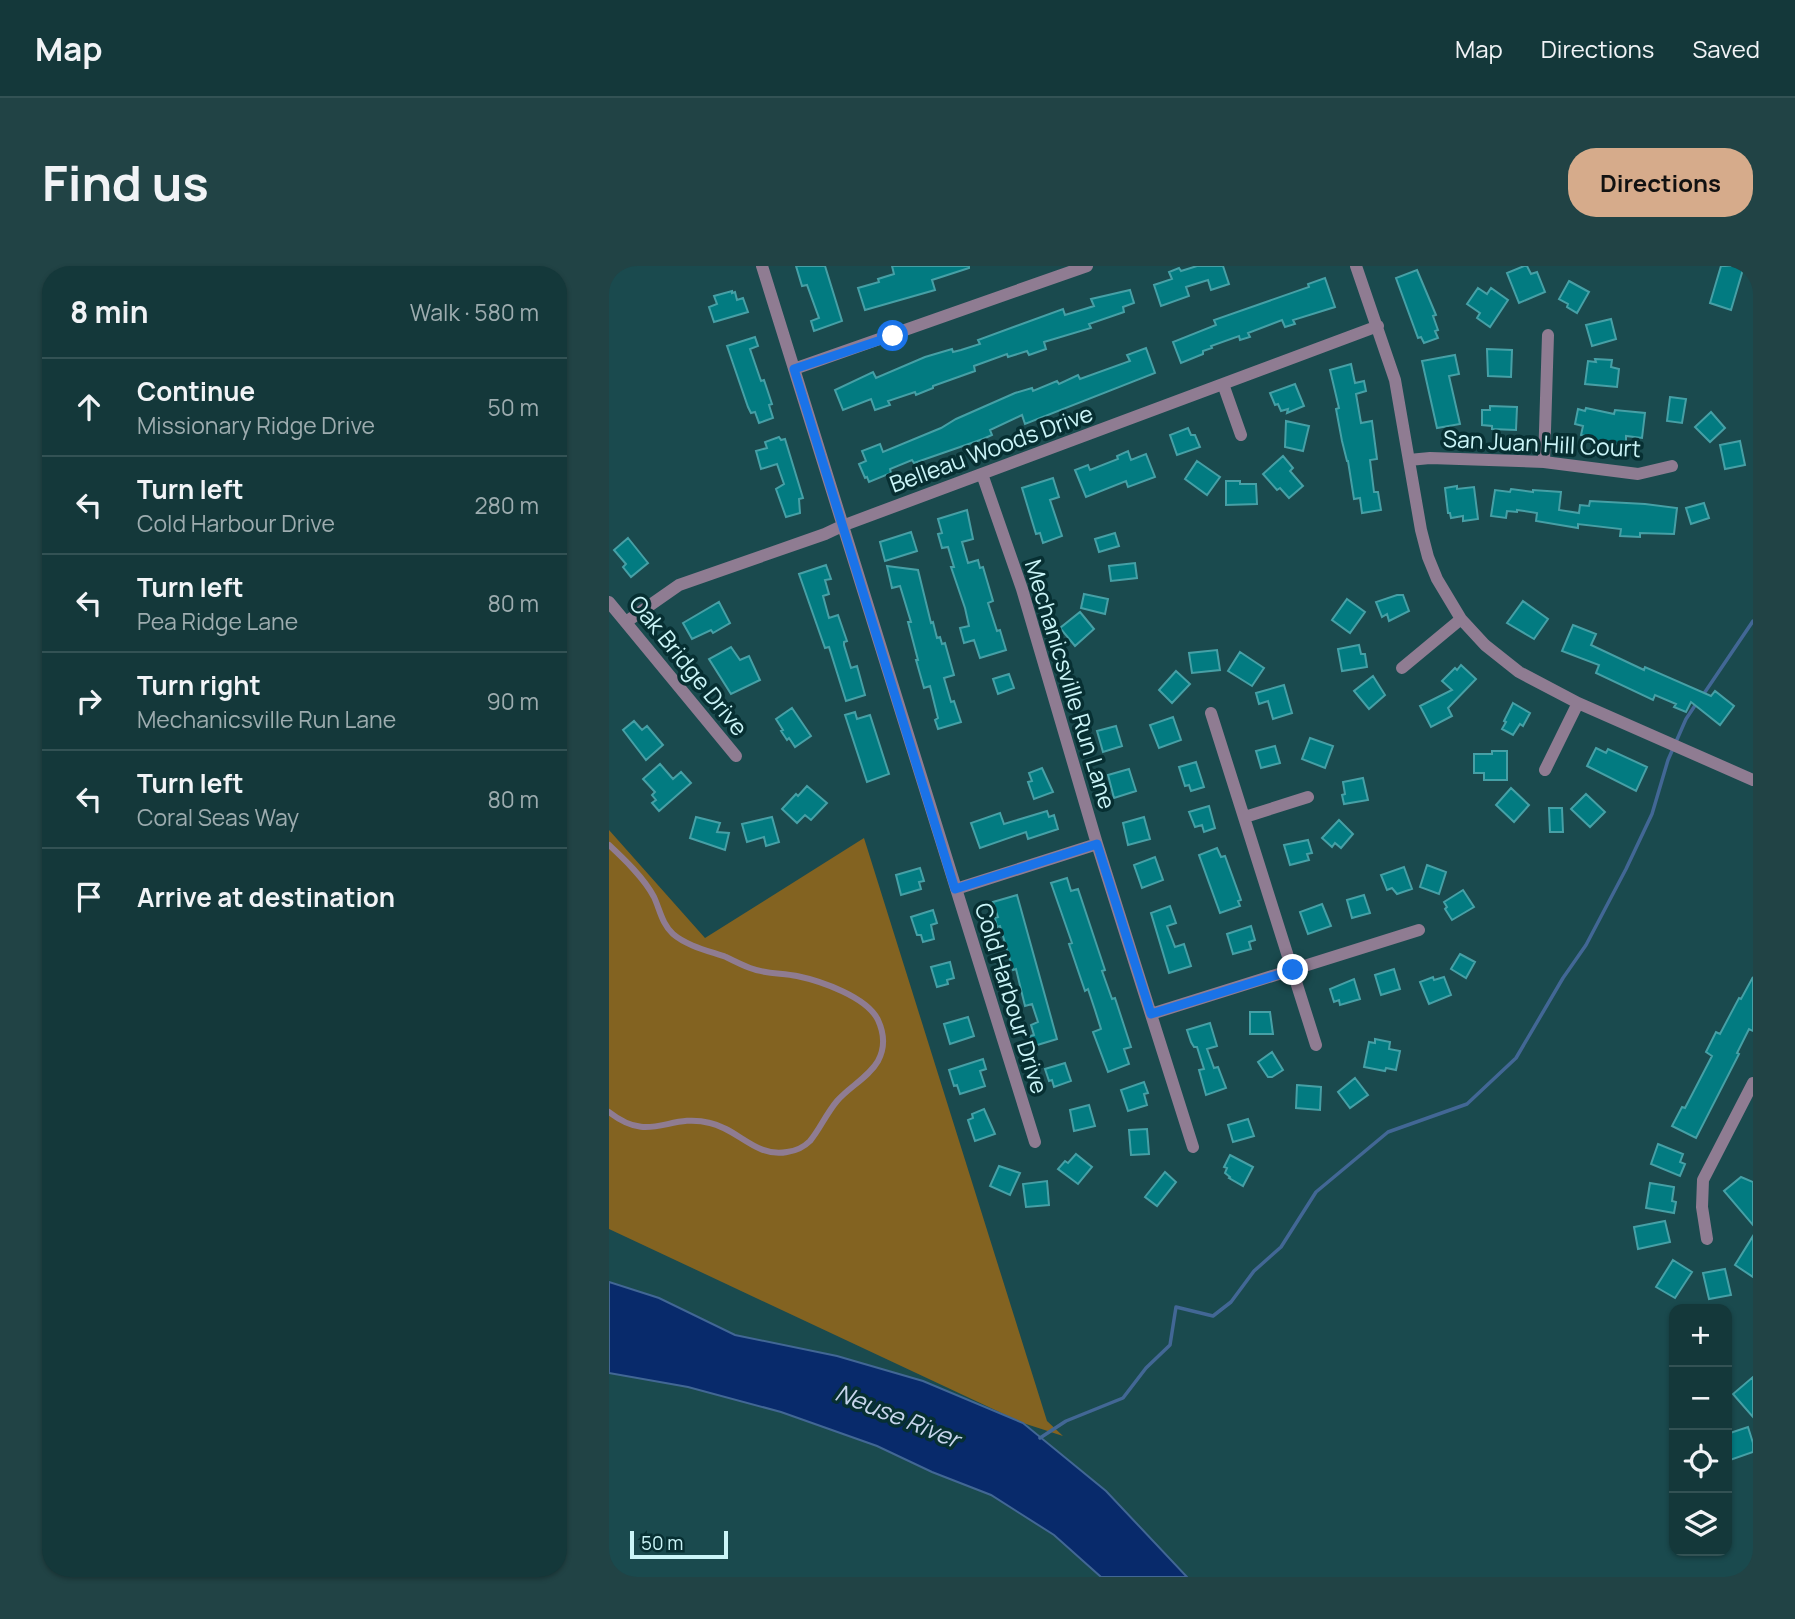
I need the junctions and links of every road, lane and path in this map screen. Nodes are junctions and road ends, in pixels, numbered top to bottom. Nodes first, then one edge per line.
1 (762, 266) edge
2 (1087, 266) edge
3 (1356, 266) edge
4 (1378, 326) junction
5 (1548, 335) dead end
6 (794, 369) junction
7 (1223, 384) junction
8 (1241, 435) dead end
9 (1409, 460) junction
10 (1544, 462) junction
11 (1672, 466) dead end
12 (982, 474) junction
13 (842, 526) junction
14 (609, 602) edge
15 (1461, 619) junction
16 (626, 622) junction
17 (1402, 668) dead end
18 (1578, 703) junction
19 (1211, 713) dead end
20 (736, 756) dead end
21 (1545, 770) dead end
22 (1753, 780) edge
23 (1308, 797) dead end
24 (1245, 817) junction
25 (1097, 844) junction
26 (609, 845) edge
27 (955, 889) junction
28 (1419, 930) dead end
29 (1293, 970) junction
30 (1151, 1014) junction
31 (1316, 1045) dead end
32 (1753, 1083) edge
33 (609, 1112) edge
34 (1035, 1142) dead end
35 (1193, 1147) dead end
36 (1707, 1239) dead end

1 - 6 street, Cold Harbour Drive
2 - 6 street
3 - 4 street
4 - 7 street, Belleau Woods Drive
4 - 9 street
5 - 10 street
6 - 13 street, Cold Harbour Drive
7 - 8 street
7 - 12 street, Belleau Woods Drive
9 - 10 street, San Juan Hill Court
9 - 15 street
10 - 11 street, San Juan Hill Court
12 - 13 street, Belleau Woods Drive
12 - 25 street, Mechanicsville Run Lane
13 - 16 street, Belleau Woods Drive
13 - 27 street, Cold Harbour Drive
14 - 16 street, Oak Bridge Drive
15 - 17 street
15 - 18 street
16 - 20 street, Oak Bridge Drive
18 - 21 street
18 - 22 street
19 - 24 street
23 - 24 street
24 - 29 street
25 - 27 street
25 - 30 street, Mechanicsville Run Lane
26 - 33 lane
27 - 34 street, Cold Harbour Drive
28 - 29 street
29 - 30 street
29 - 31 street
30 - 35 street, Mechanicsville Run Lane
32 - 36 street

